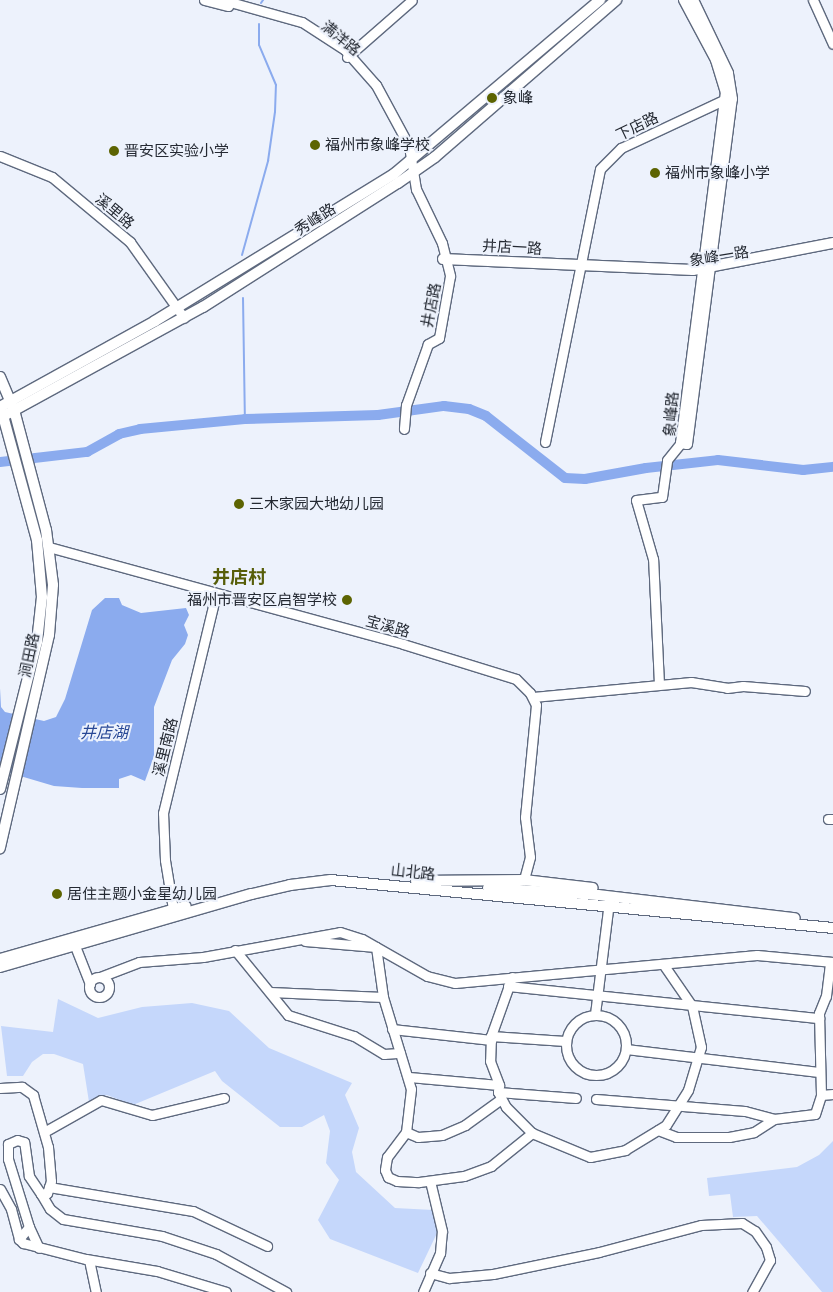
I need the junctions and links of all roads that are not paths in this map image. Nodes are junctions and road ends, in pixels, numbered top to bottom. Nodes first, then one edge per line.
1 (204, 0) edge
2 (223, 0) edge
3 (412, 0) edge
4 (600, 0) edge
5 (616, 0) edge
6 (684, 0) edge
7 (693, 0) edge
8 (813, 0) edge
9 (833, 44) edge
10 (348, 56) junction
11 (729, 97) junction
12 (0, 156) edge
13 (412, 167) junction
14 (833, 243) edge
15 (833, 249) edge
16 (446, 262) junction
17 (579, 269) junction
18 (706, 272) junction
19 (177, 308) junction
20 (184, 318) junction
21 (0, 377) edge
22 (13, 406) junction
23 (1, 411) edge
24 (404, 429) dead end
25 (545, 442) dead end
26 (681, 443) joint
27 (49, 547) junction
28 (216, 594) junction
29 (659, 684) junction
30 (805, 691) dead end
31 (533, 697) junction
32 (0, 789) edge
33 (0, 848) edge
34 (524, 880) junction
35 (416, 881) junction
36 (609, 901) junction
37 (173, 909) junction
38 (833, 922) edge
39 (833, 928) edge
40 (75, 946) junction
41 (376, 947) junction
42 (235, 950) junction
43 (0, 959) edge
44 (832, 962) edge
45 (663, 964) junction
46 (0, 967) edge
47 (600, 969) junction
48 (100, 977) junction
49 (512, 977) junction
50 (90, 984) junction
51 (508, 986) junction
52 (270, 992) junction
53 (383, 997) junction
54 (597, 997) junction
55 (692, 1006) junction
56 (595, 1014) junction
57 (819, 1018) junction
58 (392, 1030) junction
59 (491, 1038) junction
60 (565, 1041) junction
61 (626, 1049) junction
62 (400, 1054) junction
63 (700, 1058) junction
64 (819, 1072) junction
65 (409, 1077) junction
66 (0, 1088) edge
67 (499, 1092) junction
68 (833, 1094) edge
69 (821, 1095) junction
70 (224, 1098) dead end
71 (576, 1098) dead end
72 (596, 1099) dead end
73 (678, 1107) junction
74 (774, 1119) junction
75 (658, 1130) junction
76 (44, 1132) junction
77 (406, 1132) junction
78 (532, 1133) junction
79 (430, 1181) junction
80 (49, 1187) junction
81 (0, 1189) edge
82 (41, 1194) junction
83 (29, 1227) junction
84 (19, 1239) junction
85 (267, 1246) dead end
86 (39, 1248) junction
87 (89, 1260) junction
88 (430, 1273) junction
89 (96, 1292) edge
90 (226, 1292) edge
91 (286, 1292) edge
92 (423, 1292) edge
93 (752, 1292) edge

1 - 10 street, 满洋路
2 - 10 street, 满洋路
3 - 10 street
4 - 13 main road
5 - 13 main road, 秀峰路
6 - 11 main road, 象峰路
7 - 11 main road, 象峰路
8 - 9 street
10 - 13 street, 满洋路
11 - 17 street, 下店路
11 - 18 main road, 象峰路
12 - 19 street, 溪里路
13 - 16 street, 井店路
13 - 19 main road
13 - 20 main road, 秀峰路
14 - 18 main road, 象峰一路
15 - 18 main road, 象峰一路
16 - 17 main road, 井店一路
16 - 24 street, 井店路
17 - 18 main road, 象峰一路
17 - 25 street, 下店路
18 - 26 main road, 象峰路
19 - 20 street, 溪里路
19 - 22 main road
20 - 22 main road, 秀峰路
21 - 22 main road
22 - 23 main road, 秀峰路
22 - 27 main road, 涧田路
23 - 32 main road, 涧田路
26 - 29 street
27 - 28 street, 宝溪路
27 - 33 main road, 涧田路
28 - 31 street, 宝溪路
28 - 37 street, 溪里南路
29 - 30 street
29 - 31 street
31 - 34 street
34 - 35 main road
34 - 36 main road
35 - 36 main road, 山北路
35 - 37 main road, 山北路
36 - 38 main road, 山北路
36 - 39 main road, 山北路
36 - 40 main road, 山北路
36 - 47 street
37 - 43 main road, 山北路
40 - 46 main road, 山北路
40 - 50 street
41 - 42 street
41 - 49 street
41 - 53 street
42 - 48 street
42 - 52 street
44 - 45 street
44 - 57 street
45 - 47 street
45 - 55 street
47 - 49 street
47 - 54 street
48 - 50 street
48 - 50 street
49 - 51 street
51 - 54 street
51 - 59 street
52 - 53 street
52 - 62 street
53 - 58 street
54 - 55 street
54 - 56 street
55 - 57 street
55 - 63 street
56 - 60 street
56 - 61 street
57 - 64 street
58 - 59 street
58 - 62 street
59 - 60 street
59 - 67 street
60 - 61 street
61 - 63 street
62 - 65 street
63 - 64 street
63 - 73 street
64 - 69 street
65 - 67 street
65 - 77 street
66 - 76 street
67 - 71 street
67 - 77 street
67 - 78 street
68 - 69 street
69 - 74 street
70 - 76 street
72 - 73 street
73 - 74 street
73 - 75 street
74 - 75 street
75 - 78 street
76 - 80 street
77 - 79 street
78 - 79 street
79 - 88 street
80 - 82 street
80 - 85 street
81 - 84 street
82 - 83 street
82 - 91 street
83 - 84 street
83 - 86 street
84 - 86 street
86 - 87 street
87 - 89 street
87 - 90 street
88 - 92 street
88 - 93 street

